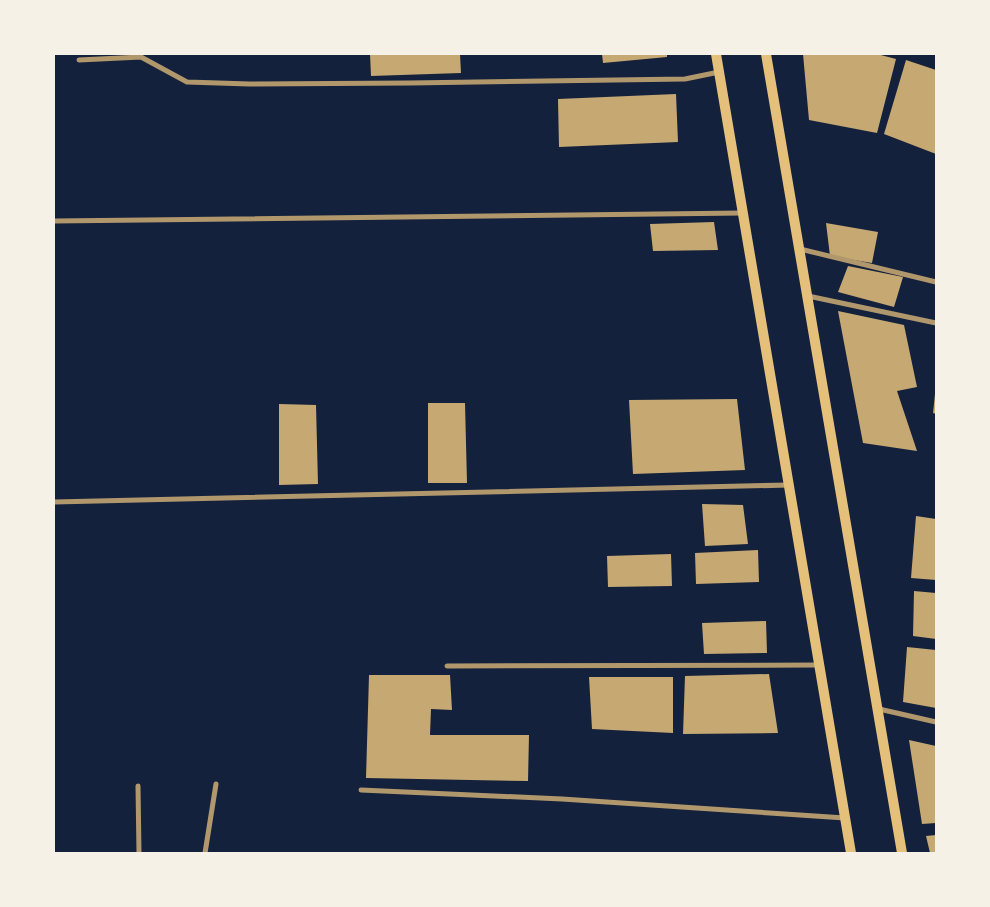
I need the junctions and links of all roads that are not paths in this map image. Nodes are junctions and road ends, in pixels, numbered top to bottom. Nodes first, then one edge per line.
1 (716, 54) edge
2 (766, 54) edge
3 (79, 60) dead end
4 (719, 72) junction
5 (743, 213) junction
6 (54, 221) edge
7 (800, 249) junction
8 (936, 282) edge
9 (808, 296) junction
10 (936, 323) edge
11 (789, 485) junction
12 (54, 502) edge
13 (820, 665) junction
14 (447, 666) dead end
15 (879, 709) junction
16 (936, 722) edge
17 (216, 784) dead end
18 (138, 786) dead end
19 (361, 790) dead end
20 (845, 818) junction
21 (139, 853) edge
22 (205, 853) edge
23 (851, 853) edge
24 (902, 853) edge

1 - 4 main road
2 - 7 main road
3 - 4 street
4 - 5 main road
5 - 6 street
5 - 11 main road
7 - 8 street
7 - 9 main road
9 - 10 street
9 - 15 main road
11 - 12 street
11 - 13 main road
13 - 14 street
13 - 20 main road
15 - 16 street
15 - 24 main road
17 - 22 street
18 - 21 street
19 - 20 street
20 - 23 main road

